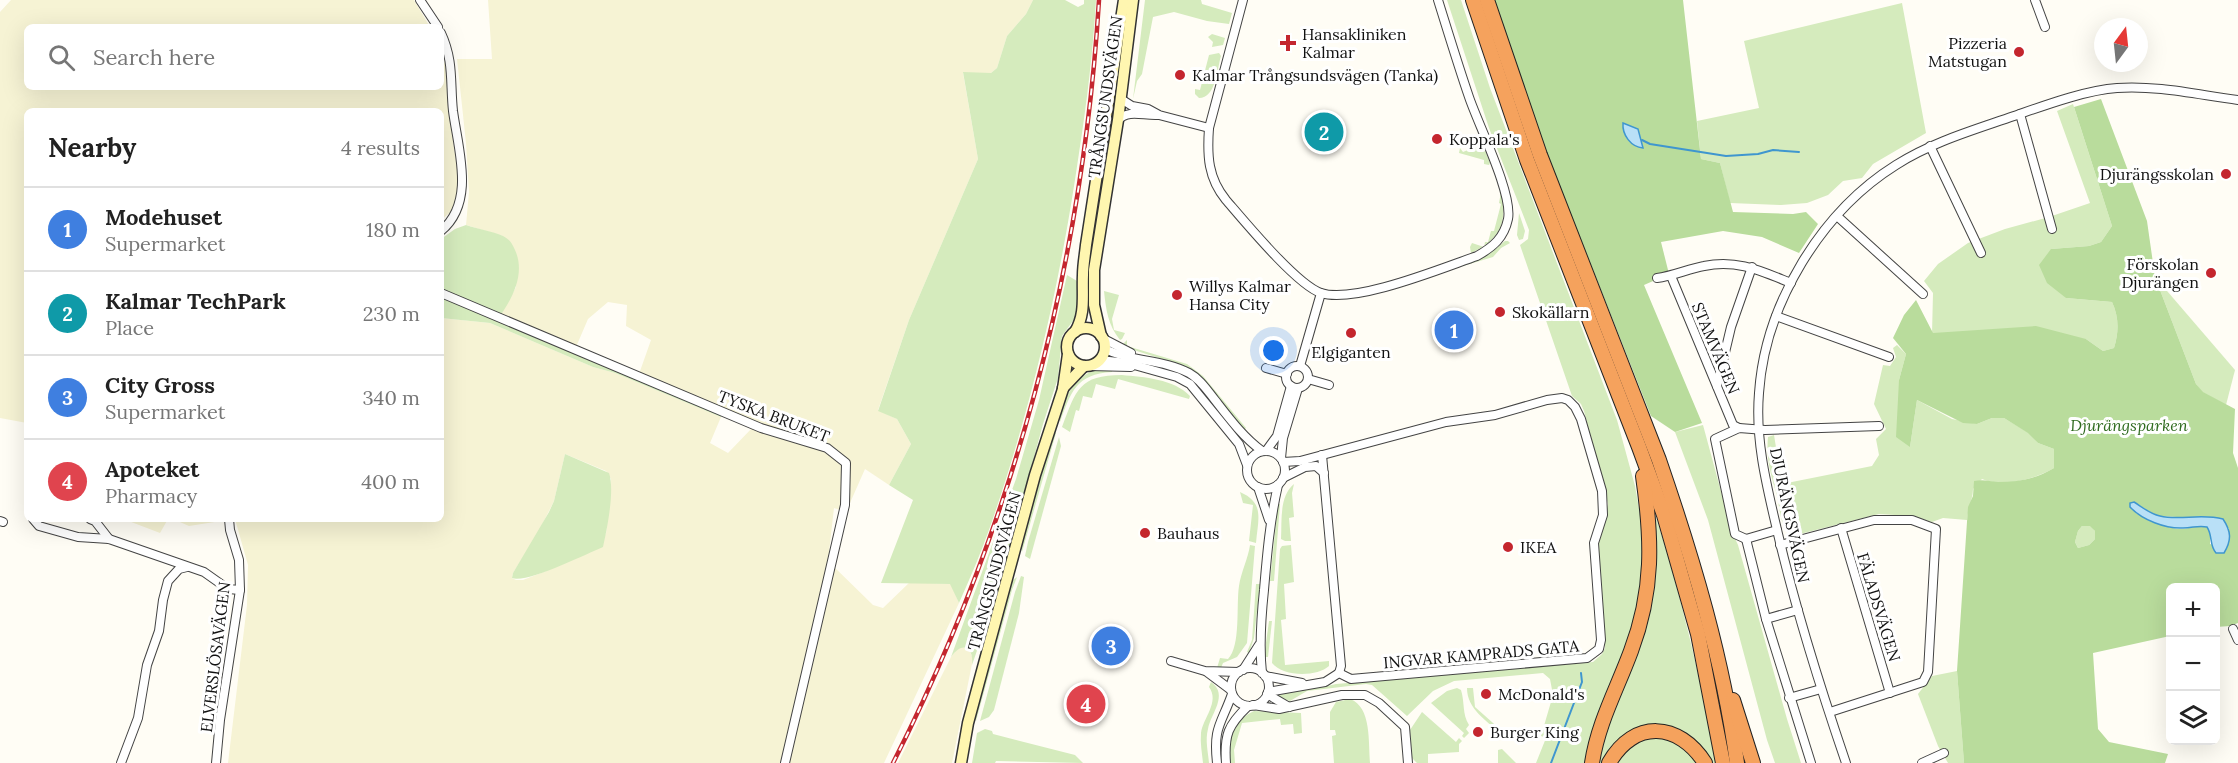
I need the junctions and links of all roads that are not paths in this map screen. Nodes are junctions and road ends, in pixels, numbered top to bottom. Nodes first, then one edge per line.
1 (420, 0) edge
2 (1243, 0) edge
3 (1438, 0) edge
4 (1473, 0) edge
5 (1487, 0) edge
6 (2035, 0) edge
7 (1129, 1) edge
8 (436, 24) edge
9 (2045, 27) dead end
10 (444, 43) edge
11 (1120, 99) junction
12 (2238, 100) edge
13 (2020, 114) junction
14 (1159, 115) junction
15 (1118, 120) junction
16 (1209, 128) junction
17 (1930, 146) junction
18 (1837, 216) junction
19 (444, 228) edge
20 (2052, 229) dead end
21 (1981, 253) dead end
22 (1752, 267) junction
23 (1671, 276) junction
24 (1657, 278) dead end
25 (1791, 283) junction
26 (1321, 293) junction
27 (444, 294) edge
28 (1923, 294) dead end
29 (1776, 316) junction
30 (1075, 332) junction
31 (1103, 341) junction
32 (1068, 354) junction
33 (1889, 357) dead end
34 (1100, 360) junction
35 (1087, 366) junction
36 (1300, 366) junction
37 (1138, 367) junction
38 (1266, 368) dead end
39 (1287, 374) junction
40 (1308, 379) junction
41 (1329, 385) dead end
42 (1294, 387) junction
43 (1717, 387) junction
44 (1063, 388) junction
45 (1879, 426) dead end
46 (1739, 428) junction
47 (1759, 430) junction
48 (1639, 447) junction
49 (1264, 451) junction
50 (1322, 455) junction
51 (1282, 460) junction
52 (1247, 465) junction
53 (1324, 473) junction
54 (1281, 482) junction
55 (1257, 487) junction
56 (36, 522) edge
57 (96, 522) edge
58 (229, 522) edge
59 (1270, 522) junction
60 (1841, 528) junction
61 (1777, 530) junction
62 (109, 539) junction
63 (1746, 539) junction
64 (1780, 545) junction
65 (188, 567) junction
66 (240, 590) junction
67 (1798, 610) junction
68 (1766, 619) junction
69 (2233, 629) dead end
70 (1711, 630) junction
71 (2238, 640) edge
72 (1259, 645) junction
73 (1171, 661) dead end
74 (1205, 671) junction
75 (1241, 671) junction
76 (1339, 674) junction
77 (1264, 675) junction
78 (1306, 684) junction
79 (1821, 689) junction
80 (1232, 692) junction
81 (1267, 693) junction
82 (1890, 693) junction
83 (1789, 698) junction
84 (1250, 706) junction
85 (1291, 707) junction
86 (1830, 712) junction
87 (1944, 753) dead end
88 (121, 763) edge
89 (216, 763) edge
90 (785, 763) edge
91 (961, 763) edge
92 (1217, 763) edge
93 (1226, 763) edge
94 (1408, 763) edge
95 (1592, 763) edge
96 (1609, 763) edge
97 (1705, 763) edge
98 (1723, 763) edge
99 (1737, 763) edge
100 (1753, 763) edge
101 (1811, 763) edge
102 (1846, 763) edge
103 (1922, 763) edge

1 - 8 street
2 - 16 street
3 - 26 street
4 - 48 highway
5 - 70 highway
6 - 9 street
7 - 11 main road, TRÅNGSUNDSVÄGEN
7 - 30 main road, TRÅNGSUNDSVÄGEN
10 - 19 street
11 - 14 street
11 - 15 main road, TRÅNGSUNDSVÄGEN
12 - 13 street, DJURÄNGSVÄGEN
13 - 17 street, DJURÄNGSVÄGEN
13 - 20 street
14 - 15 street
14 - 16 street
15 - 31 main road, TRÅNGSUNDSVÄGEN
16 - 26 street
17 - 18 street, DJURÄNGSVÄGEN
17 - 21 street
18 - 25 street, DJURÄNGSVÄGEN
18 - 28 street
22 - 23 street
22 - 25 street
22 - 43 street
23 - 24 street
23 - 43 street, STAMVÄGEN
25 - 29 street, DJURÄNGSVÄGEN
26 - 36 street
27 - 90 street, TYSKA BRUKET
29 - 33 street
29 - 47 street, DJURÄNGSVÄGEN
30 - 31 main road
30 - 32 main road
31 - 34 main road
31 - 49 street
32 - 35 main road
32 - 44 main road, TRÅNGSUNDSVÄGEN
34 - 35 main road
34 - 37 street
35 - 37 street
35 - 44 main road, TRÅNGSUNDSVÄGEN
36 - 39 street
36 - 40 street
37 - 52 street
38 - 39 street
39 - 42 street
40 - 41 street
40 - 42 street
42 - 49 street
42 - 51 street
43 - 46 street, STAMVÄGEN
44 - 91 main road, TRÅNGSUNDSVÄGEN
45 - 47 street
46 - 47 street
46 - 63 street
47 - 61 street, DJURÄNGSVÄGEN
48 - 95 highway
48 - 98 highway
49 - 51 street
49 - 52 street
50 - 51 street
50 - 53 street
50 - 76 street, INGVAR KAMPRADS GATA
51 - 54 street
52 - 55 street
53 - 54 street
53 - 76 street
54 - 55 street
54 - 59 street
55 - 59 street
56 - 62 street
57 - 62 street
58 - 66 street, ELVERSLÖSAVÄGEN
59 - 72 street
60 - 64 street
60 - 82 street, FÄLADSVÄGEN
60 - 82 street
61 - 63 street
61 - 64 street, DJURÄNGSVÄGEN
62 - 65 street
63 - 68 street
64 - 67 street, DJURÄNGSVÄGEN
65 - 66 street
65 - 88 street
66 - 89 street, ELVERSLÖSAVÄGEN
67 - 68 street
67 - 79 street, DJURÄNGSVÄGEN
68 - 83 street
69 - 71 street
70 - 99 highway
70 - 100 highway
72 - 75 street
72 - 77 street
73 - 74 street
74 - 75 street
74 - 80 street
75 - 77 street
75 - 80 street
76 - 78 street, INGVAR KAMPRADS GATA
77 - 78 street, INGVAR KAMPRADS GATA
77 - 81 street
78 - 81 street, INGVAR KAMPRADS GATA
79 - 83 street
79 - 86 street, DJURÄNGSVÄGEN
80 - 84 street
80 - 92 street
81 - 84 street
81 - 85 street
82 - 86 street
83 - 101 street
84 - 85 street
84 - 93 street
85 - 94 street
86 - 102 street, DJURÄNGSVÄGEN
87 - 103 street
96 - 97 highway

